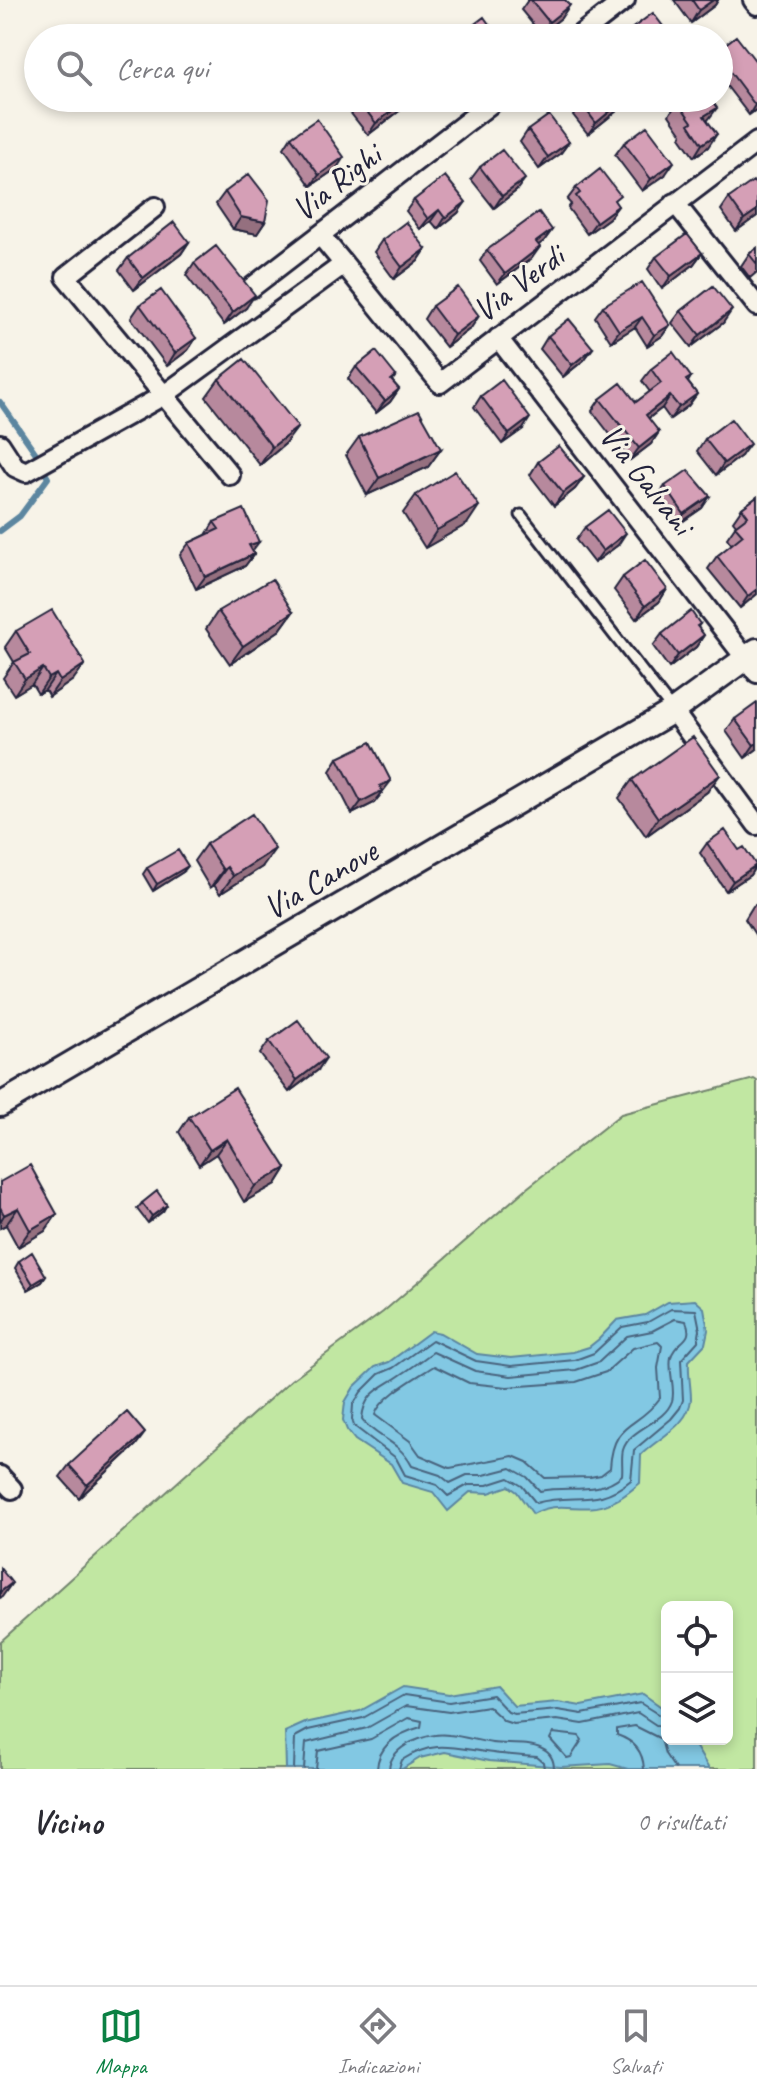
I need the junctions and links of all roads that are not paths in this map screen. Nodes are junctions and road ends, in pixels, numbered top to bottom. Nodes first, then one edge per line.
1 (625, 0) edge
2 (753, 0) edge
3 (757, 5) edge
4 (594, 24) edge
5 (480, 112) edge
6 (757, 142) edge
7 (675, 203) junction
8 (155, 207) dead end
9 (320, 235) junction
10 (344, 264) junction
11 (251, 288) edge
12 (757, 306) edge
13 (498, 338) junction
14 (164, 395) junction
15 (0, 444) edge
16 (230, 475) dead end
17 (521, 515) dead end
18 (753, 661) edge
19 (673, 711) junction
20 (757, 825) edge
21 (0, 1105) edge

1 - 4 street
2 - 3 street
5 - 9 street, Via Righi
6 - 7 street, Via Verdi
7 - 12 street
7 - 13 street, Via Verdi
8 - 14 street
9 - 10 street, Via Verdi
9 - 11 street, Via Righi
10 - 13 street, Via Verdi
10 - 14 street
13 - 18 street, Via Galvani
14 - 15 street
14 - 16 street
17 - 19 lane
18 - 19 street, Via Canove
19 - 20 street
19 - 21 street, Via Canove

